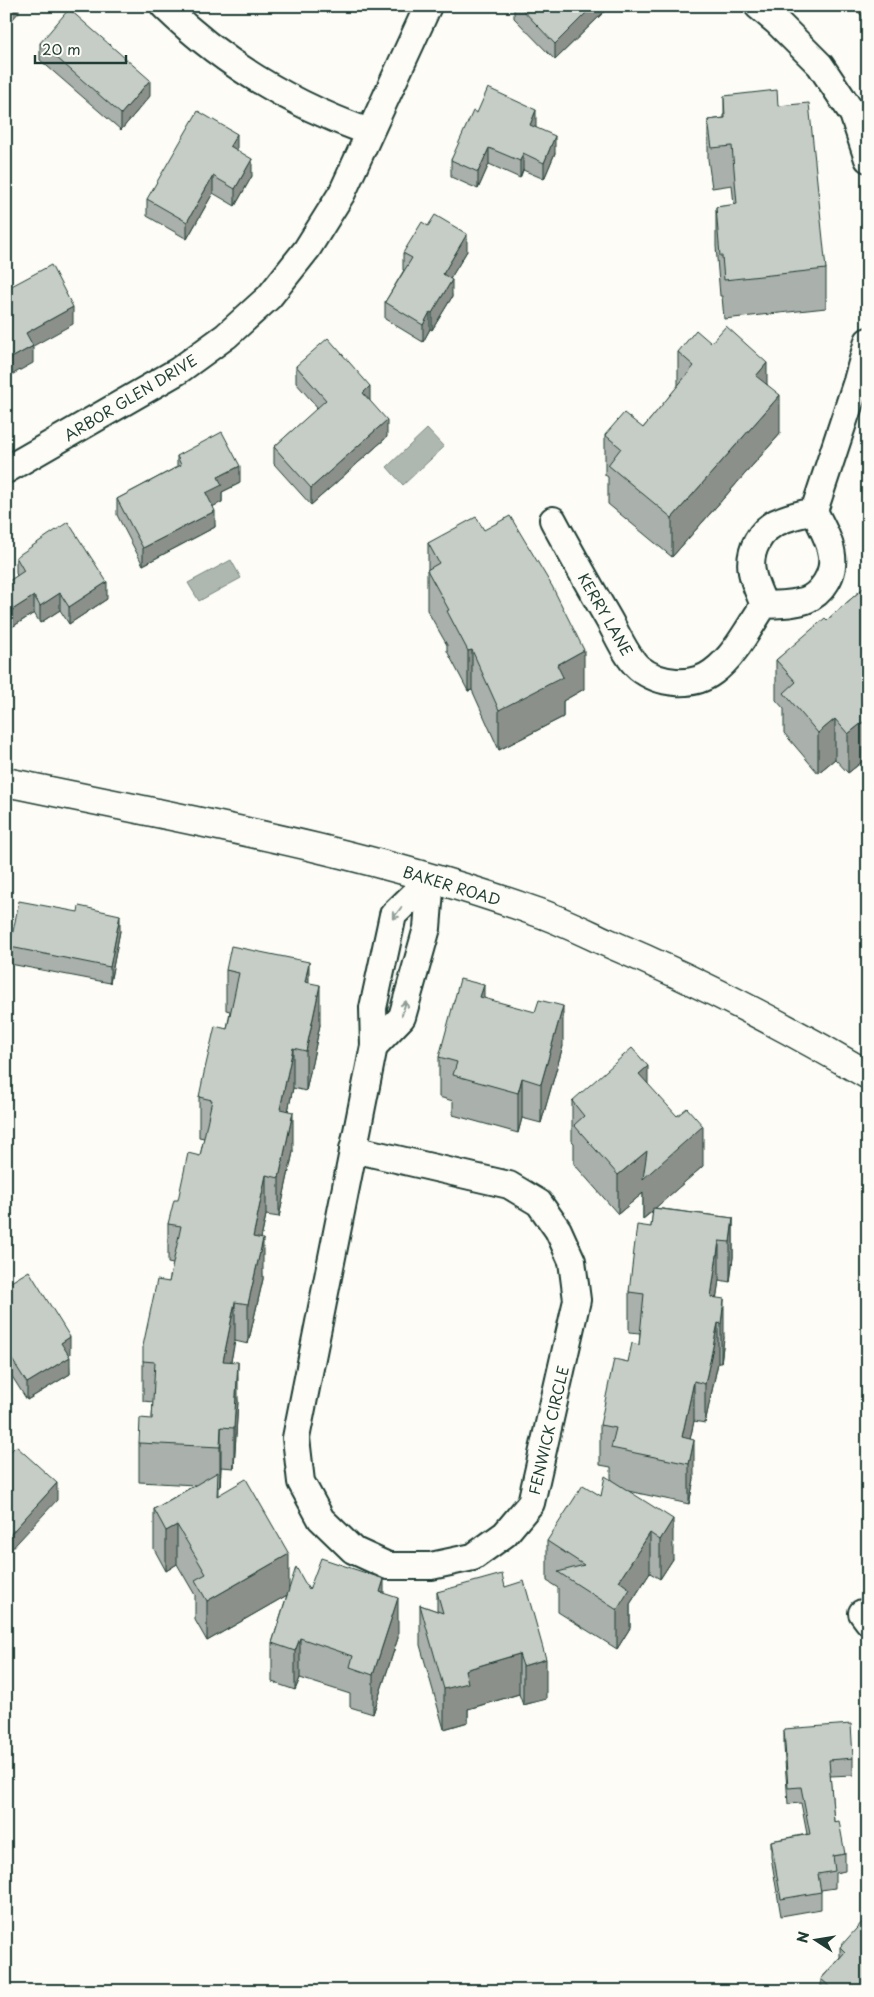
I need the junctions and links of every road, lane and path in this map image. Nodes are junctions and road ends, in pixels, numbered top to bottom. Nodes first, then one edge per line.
1 (164, 6) edge
2 (428, 6) edge
3 (758, 6) edge
4 (369, 132) junction
5 (868, 159) edge
6 (868, 341) edge
7 (6, 470) edge
8 (814, 511) junction
9 (553, 520) dead end
10 (764, 605) junction
11 (6, 782) edge
12 (431, 878) junction
13 (374, 1046) junction
14 (868, 1075) edge
15 (352, 1149) junction

1 - 4 street
2 - 4 street, ARBOR GLEN DRIVE
3 - 5 street
4 - 7 street, ARBOR GLEN DRIVE
6 - 8 street
8 - 10 street
8 - 10 street
9 - 10 street, KERRY LANE
11 - 12 main road, BAKER ROAD
13 -> 12 street
12 -> 13 street, FENWICK CIRCLE
12 - 14 main road, BAKER ROAD
13 - 15 street, FENWICK CIRCLE
15 - 15 street, FENWICK CIRCLE

